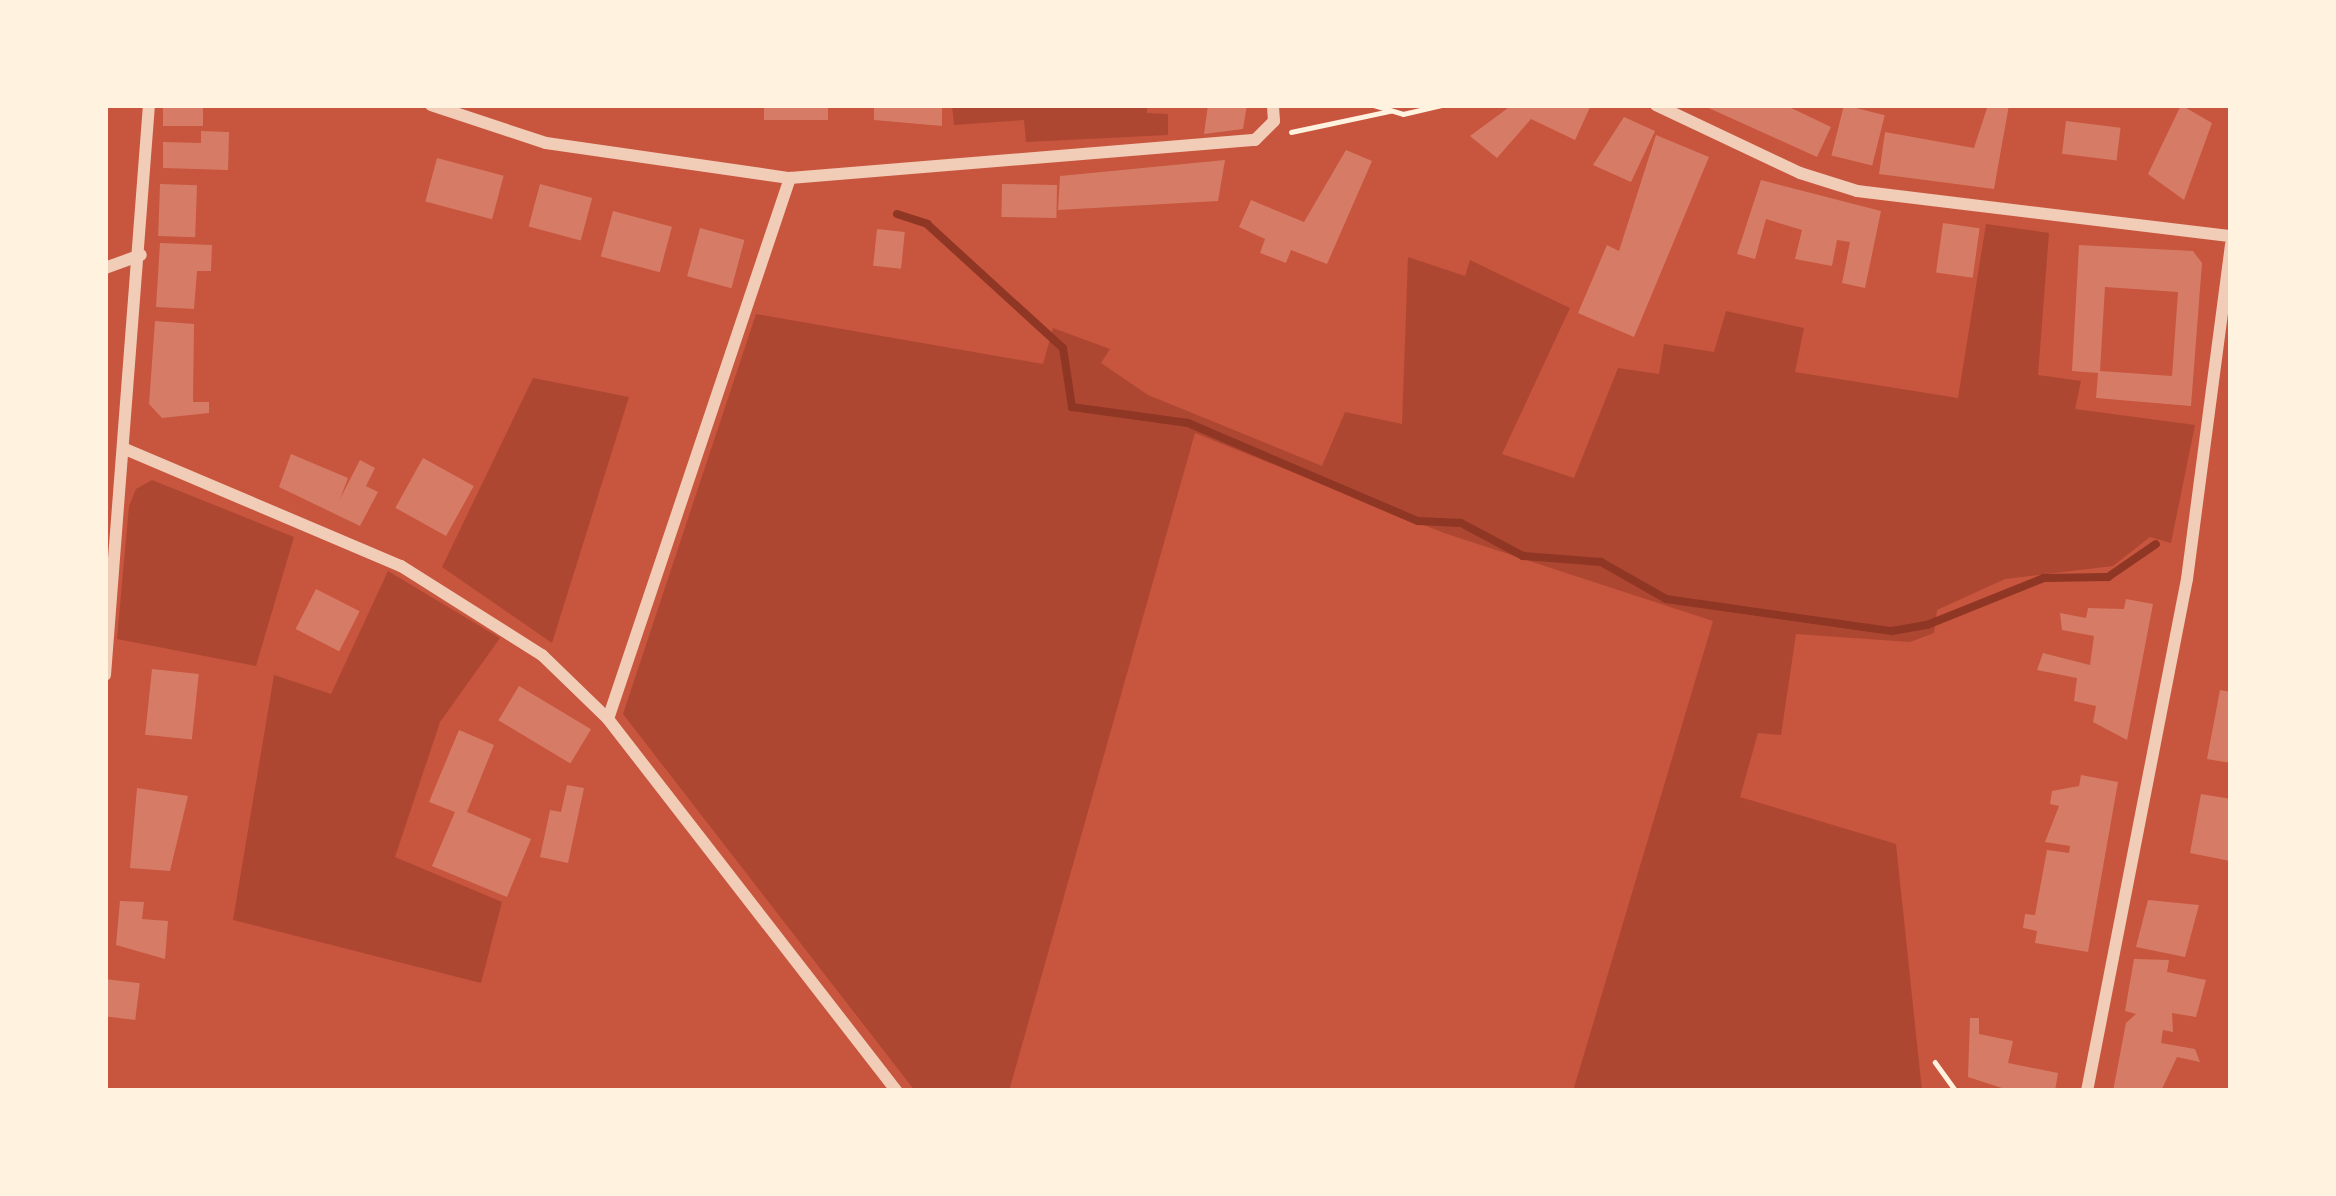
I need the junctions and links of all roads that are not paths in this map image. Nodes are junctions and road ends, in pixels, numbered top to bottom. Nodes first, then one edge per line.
1 (149, 105) edge
2 (431, 105) edge
3 (1273, 105) edge
4 (1657, 105) edge
5 (790, 178) junction
6 (2231, 240) edge
7 (141, 255) junction
8 (105, 268) edge
9 (125, 449) junction
10 (105, 675) edge
11 (608, 719) junction
12 (897, 1091) edge
13 (2087, 1091) edge

1 - 7 street
2 - 5 street
3 - 5 street
4 - 6 street
5 - 11 street
6 - 13 street
7 - 8 street
7 - 9 street
9 - 10 street
9 - 11 street
11 - 12 street

